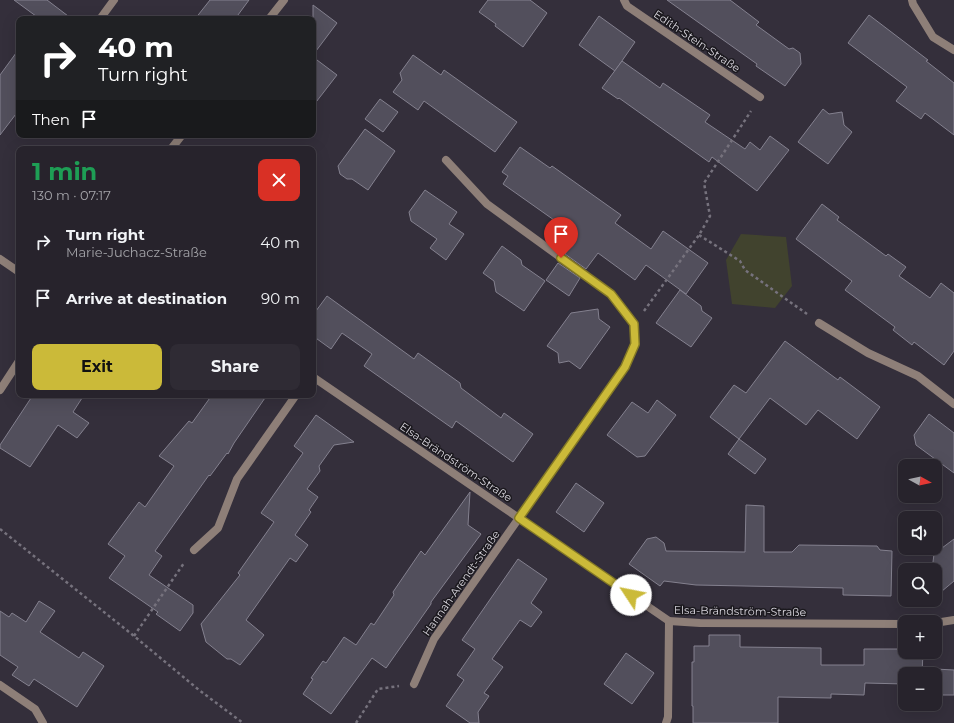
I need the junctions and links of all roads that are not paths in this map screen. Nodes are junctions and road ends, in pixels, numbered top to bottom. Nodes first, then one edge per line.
1 (114, 0) edge
2 (284, 0) edge
3 (624, 0) edge
4 (912, 0) edge
5 (102, 16) edge
6 (271, 16) edge
7 (954, 50) edge
8 (760, 97) road end
9 (180, 138) edge
10 (173, 146) edge
11 (446, 160) dead end
12 (0, 259) edge
13 (16, 270) edge
14 (819, 323) road end
15 (16, 366) edge
16 (316, 380) edge
17 (0, 390) edge
18 (294, 398) edge
19 (954, 404) edge
20 (519, 518) junction
21 (194, 550) road end
22 (954, 620) edge
23 (669, 621) junction
24 (942, 621) edge
25 (898, 624) edge
26 (414, 684) road end
27 (0, 685) edge
28 (43, 723) edge
29 (666, 723) edge

1 - 5 street
2 - 6 street
3 - 8 street, Edith-Stein-Straße
4 - 7 street
9 - 10 street
11 - 20 street, Hannah-Arendt-Straße
12 - 13 street
14 - 19 street
15 - 17 street
16 - 20 street, Elsa-Brändström-Straße
18 - 21 street
20 - 23 street, Elsa-Brändström-Straße
20 - 26 street, Hannah-Arendt-Straße
22 - 24 street
23 - 25 street, Elsa-Brändström-Straße
23 - 29 street
27 - 28 street

